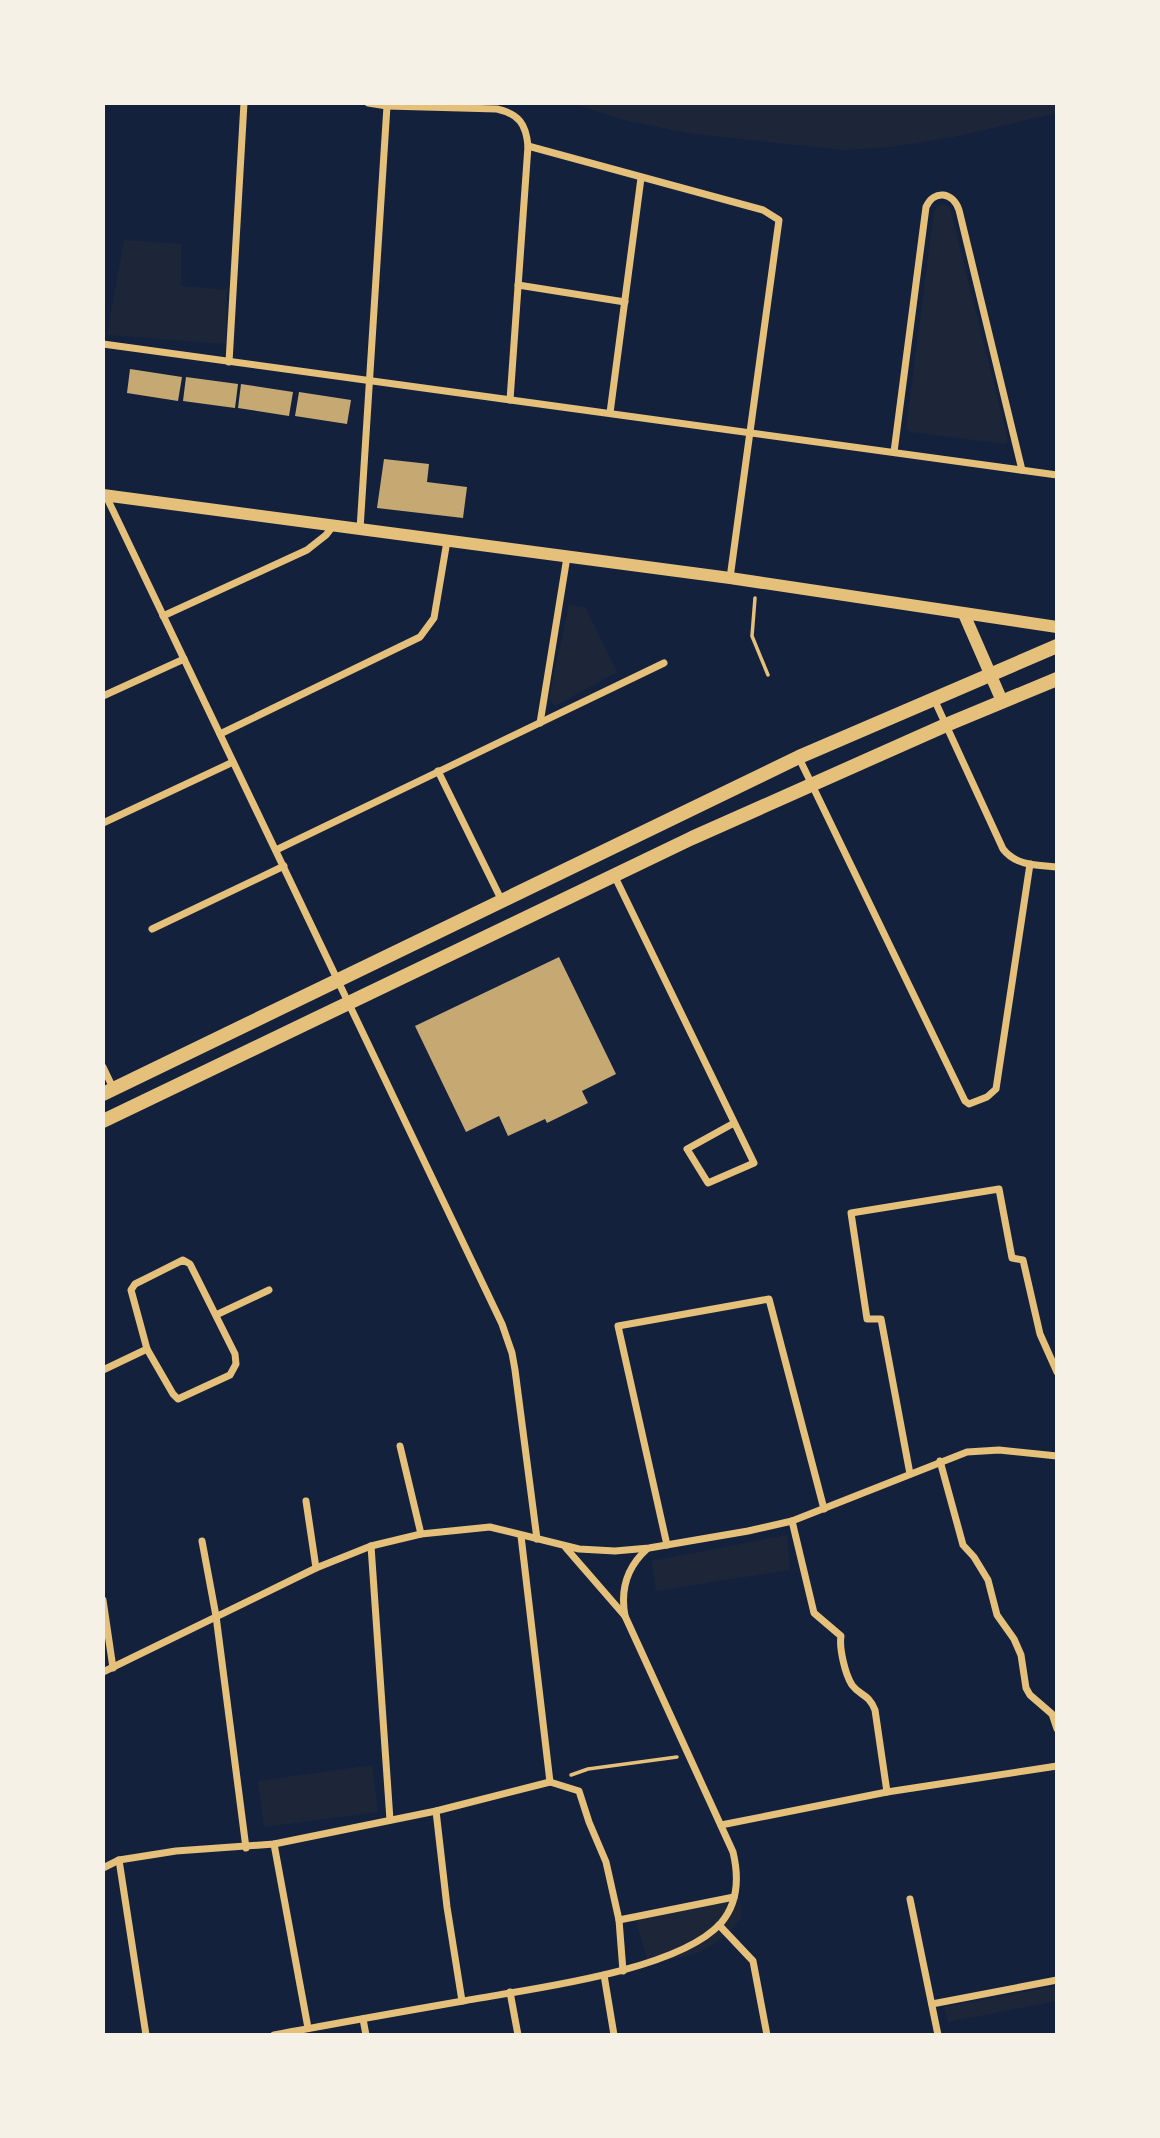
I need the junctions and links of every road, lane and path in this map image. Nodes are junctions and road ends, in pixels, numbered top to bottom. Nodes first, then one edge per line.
1 (244, 103) edge
2 (368, 103) edge
3 (387, 106) junction
4 (528, 146) junction
5 (641, 178) junction
6 (518, 285) junction
7 (625, 302) junction
8 (103, 344) edge
9 (229, 362) junction
10 (370, 382) junction
11 (510, 400) junction
12 (610, 413) junction
13 (750, 432) junction
14 (894, 452) junction
15 (1022, 470) junction
16 (1057, 475) edge
17 (104, 495) edge
18 (333, 526) junction
19 (360, 529) junction
20 (447, 541) junction
21 (567, 557) junction
22 (730, 578) junction
23 (756, 582) junction
24 (964, 614) junction
25 (163, 616) junction
26 (1057, 627) edge
27 (1057, 646) edge
28 (184, 659) junction
29 (664, 663) dead end
30 (990, 673) junction
31 (768, 675) dead end
32 (1057, 678) edge
33 (103, 696) edge
34 (934, 698) junction
35 (1002, 701) junction
36 (540, 723) junction
37 (946, 725) junction
38 (220, 734) junction
39 (799, 757) junction
40 (233, 762) junction
41 (438, 771) junction
42 (811, 784) junction
43 (103, 823) edge
44 (276, 850) junction
45 (1030, 864) junction
46 (284, 866) junction
47 (1057, 867) edge
48 (614, 875) junction
49 (502, 901) junction
50 (152, 929) dead end
51 (338, 981) junction
52 (348, 1002) junction
53 (103, 1067) edge
54 (108, 1091) edge
55 (103, 1121) edge
56 (734, 1123) junction
57 (270, 1290) dead end
58 (216, 1315) junction
59 (147, 1349) junction
60 (103, 1370) edge
61 (1057, 1372) edge
62 (401, 1446) dead end
63 (1057, 1456) edge
64 (940, 1461) junction
65 (909, 1474) junction
66 (306, 1501) dead end
67 (824, 1509) junction
68 (792, 1521) junction
69 (421, 1534) junction
70 (521, 1536) junction
71 (537, 1539) junction
72 (202, 1541) dead end
73 (667, 1545) junction
74 (371, 1546) junction
75 (564, 1547) junction
76 (649, 1548) junction
77 (316, 1568) junction
78 (103, 1600) edge
79 (215, 1616) junction
80 (625, 1616) junction
81 (113, 1668) junction
82 (103, 1672) edge
83 (1057, 1729) edge
84 (689, 1755) junction
85 (1057, 1766) edge
86 (550, 1782) junction
87 (887, 1792) junction
88 (436, 1811) junction
89 (390, 1819) junction
90 (721, 1825) junction
91 (274, 1844) junction
92 (246, 1848) junction
93 (119, 1860) junction
94 (103, 1868) edge
95 (734, 1897) junction
96 (910, 1899) dead end
97 (619, 1920) junction
98 (719, 1925) junction
99 (623, 1971) junction
100 (604, 1975) junction
101 (1057, 1980) edge
102 (510, 1992) junction
103 (462, 2001) junction
104 (932, 2004) junction
105 (363, 2019) junction
106 (308, 2028) junction
107 (146, 2035) edge
108 (274, 2035) edge
109 (366, 2035) edge
110 (518, 2035) edge
111 (614, 2035) edge
112 (767, 2035) edge
113 (938, 2035) edge

1 - 9 street
2 - 3 street
3 - 4 street
3 - 10 street
4 - 5 street
4 - 6 street
5 - 7 street
5 - 13 street
6 - 7 street
6 - 11 street
7 - 12 street
8 - 9 street
9 - 10 street
10 - 11 street
10 - 19 street
11 - 12 street
12 - 13 street
13 - 14 street
13 - 22 street
14 - 15 street
14 - 15 street
15 - 16 street
17 - 18 street
17 - 25 street
18 - 19 street
18 - 25 street
19 - 20 street
20 - 21 street
20 - 38 street
21 - 22 street
21 - 36 street
22 - 23 street
23 - 24 street
23 - 31 path
24 - 26 street
24 - 30 street
25 - 28 street
27 - 30 main road
28 - 33 street
28 - 38 street
29 - 36 street
30 - 34 main road
30 - 35 street
32 - 35 main road
34 - 37 street
34 - 39 main road
35 - 37 main road
36 - 41 street
37 - 42 main road
37 - 45 street
38 - 40 street
39 - 42 street
39 - 49 main road
40 - 43 street
40 - 44 street
41 - 44 street
41 - 49 street
42 - 45 street
42 - 48 main road
44 - 46 street
45 - 47 street
46 - 50 street
46 - 51 street
48 - 52 main road
48 - 56 street
49 - 51 main road
51 - 52 street
51 - 54 main road
52 - 55 main road
52 - 71 street
53 - 54 street
56 - 56 street
57 - 58 street
58 - 59 street
58 - 59 street
59 - 60 street
61 - 65 street
62 - 69 street
63 - 64 street
64 - 65 street
64 - 83 street
65 - 67 street
66 - 77 street
67 - 68 street
67 - 73 street
68 - 73 street
68 - 87 street
69 - 70 street
69 - 74 street
70 - 71 street
70 - 86 street
71 - 75 street
72 - 79 street
73 - 76 street
74 - 77 street
74 - 89 street
75 - 76 street
75 - 80 street
76 - 80 street
77 - 79 street
78 - 81 street
79 - 81 street
79 - 92 street
80 - 84 street
81 - 82 street
84 - 86 path
84 - 90 street
85 - 87 street
86 - 88 street
86 - 97 street
87 - 90 street
88 - 89 street
88 - 103 street
89 - 91 street
90 - 95 street
91 - 92 street
91 - 106 street
92 - 93 street
93 - 94 street
93 - 107 street
95 - 97 street
95 - 98 street
96 - 104 street
97 - 99 street
98 - 99 street
98 - 112 street
99 - 100 street
100 - 102 street
100 - 111 street
101 - 104 street
102 - 103 street
102 - 110 street
103 - 105 street
104 - 113 street
105 - 106 street
105 - 109 street
106 - 108 street

